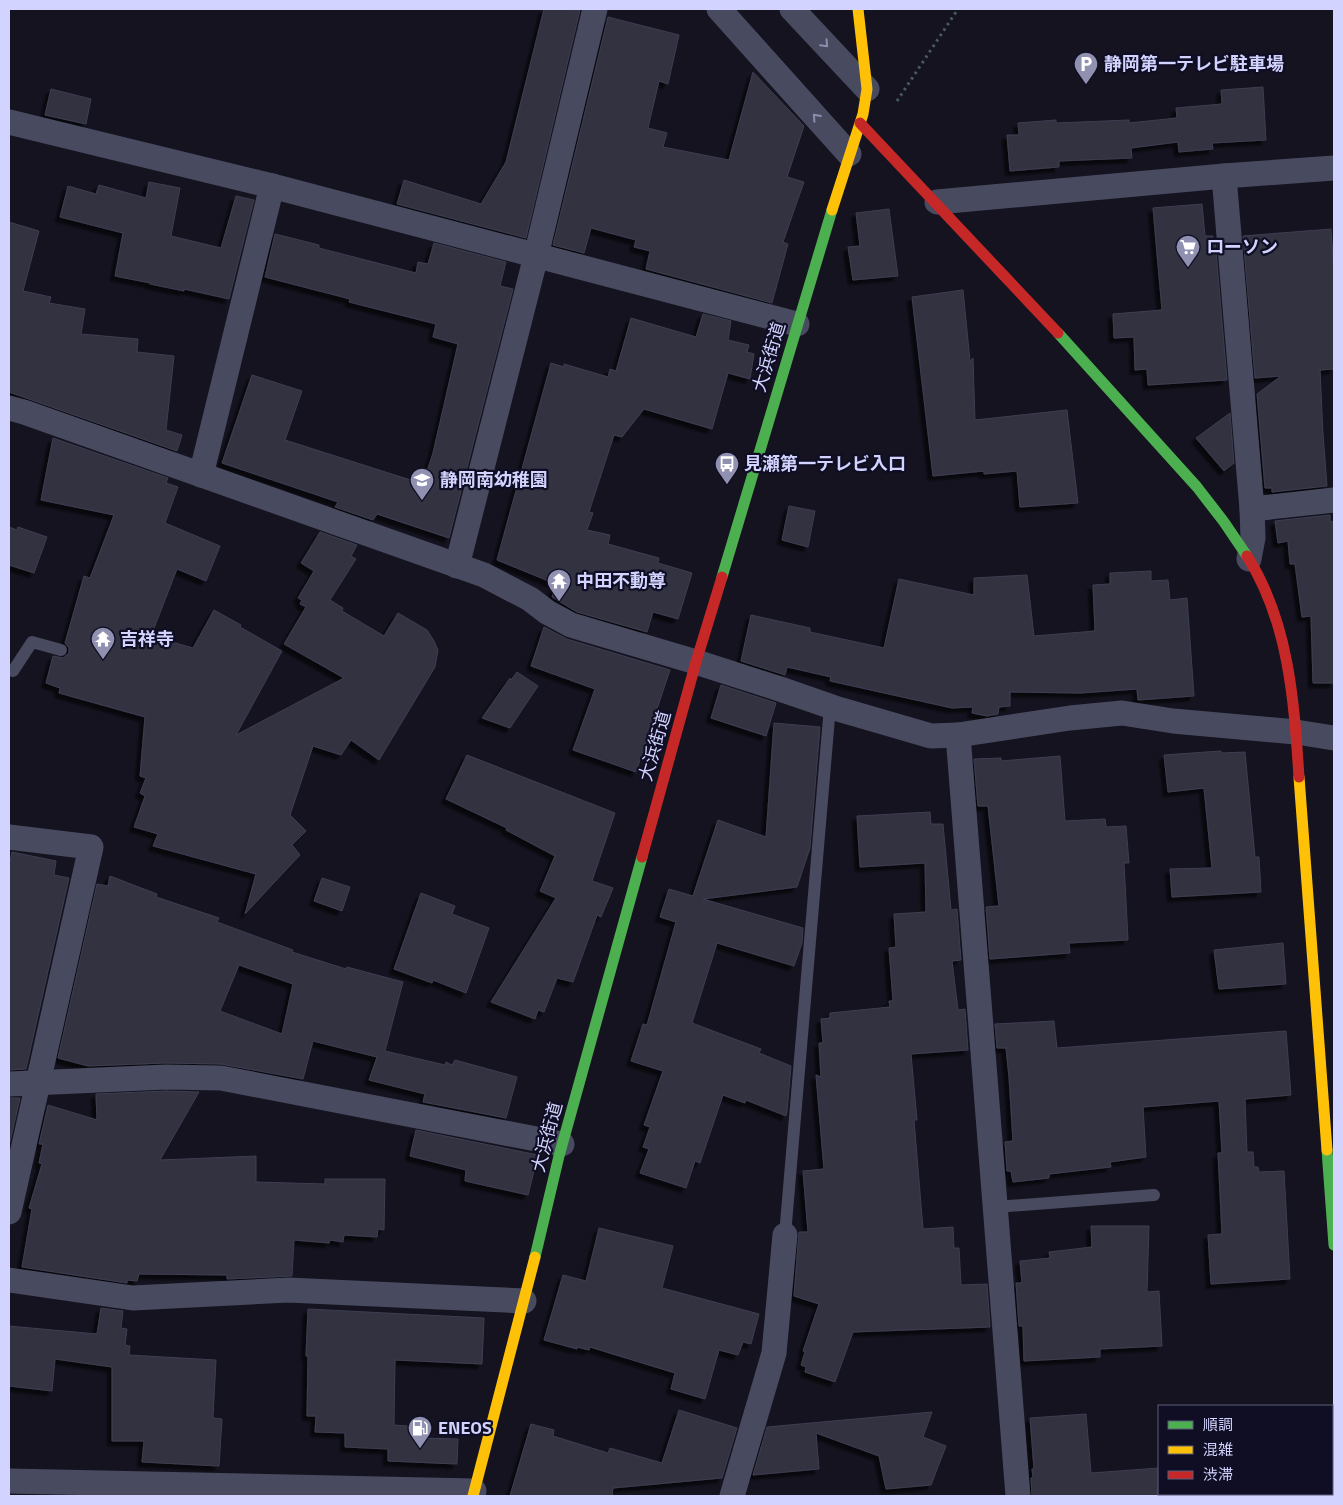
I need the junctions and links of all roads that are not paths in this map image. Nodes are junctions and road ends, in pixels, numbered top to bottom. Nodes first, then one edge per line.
1 (596, 9) edge
2 (719, 9) edge
3 (792, 9) edge
4 (858, 9) edge
5 (868, 89) junction
6 (9, 122) edge
7 (860, 123) junction
8 (849, 154) junction
9 (1334, 168) edge
10 (1224, 176) junction
11 (272, 186) junction
12 (937, 202) junction
13 (536, 256) junction
14 (797, 324) junction
15 (9, 408) edge
16 (201, 475) junction
17 (1334, 500) edge
18 (1252, 509) junction
19 (1249, 559) junction
20 (457, 566) junction
21 (61, 650) dead end
22 (696, 662) junction
23 (9, 670) edge
24 (830, 706) junction
25 (1296, 732) junction
26 (958, 735) junction
27 (1334, 738) edge
28 (9, 837) edge
29 (38, 1083) junction
30 (9, 1084) edge
31 (562, 1144) junction
32 (1154, 1195) dead end
33 (995, 1207) junction
34 (9, 1212) edge
35 (785, 1235) joint
36 (1334, 1246) edge
37 (9, 1280) edge
38 (524, 1301) junction
39 (9, 1481) edge
40 (476, 1494) edge
41 (732, 1496) edge
42 (1018, 1496) edge

1 - 13 street
8 -> 2 street
3 -> 5 street
4 - 5 street, 大浜街道
5 - 7 street, 大浜街道
6 - 11 street
7 - 8 street, 大浜街道
7 - 12 street
8 - 14 street, 大浜街道
9 - 10 street
10 - 12 street
10 - 18 street
11 - 13 street
11 - 16 street
12 - 19 street
13 - 14 street
13 - 20 street
14 - 22 street, 大浜街道
15 - 16 street
16 - 20 street
17 - 18 street
18 - 19 street
19 - 25 street
20 - 22 street
21 - 23 lane
22 - 24 street
22 - 31 street, 大浜街道
24 - 26 street
24 - 35 lane
25 - 26 street
25 - 27 street
25 - 36 street
26 - 33 street
28 - 29 street
29 - 30 street
29 - 31 street
29 - 34 street
31 - 38 street, 大浜街道
32 - 33 lane
33 - 42 street
35 - 41 street
37 - 38 street
38 - 40 street, 大浜街道
39 - 40 street

